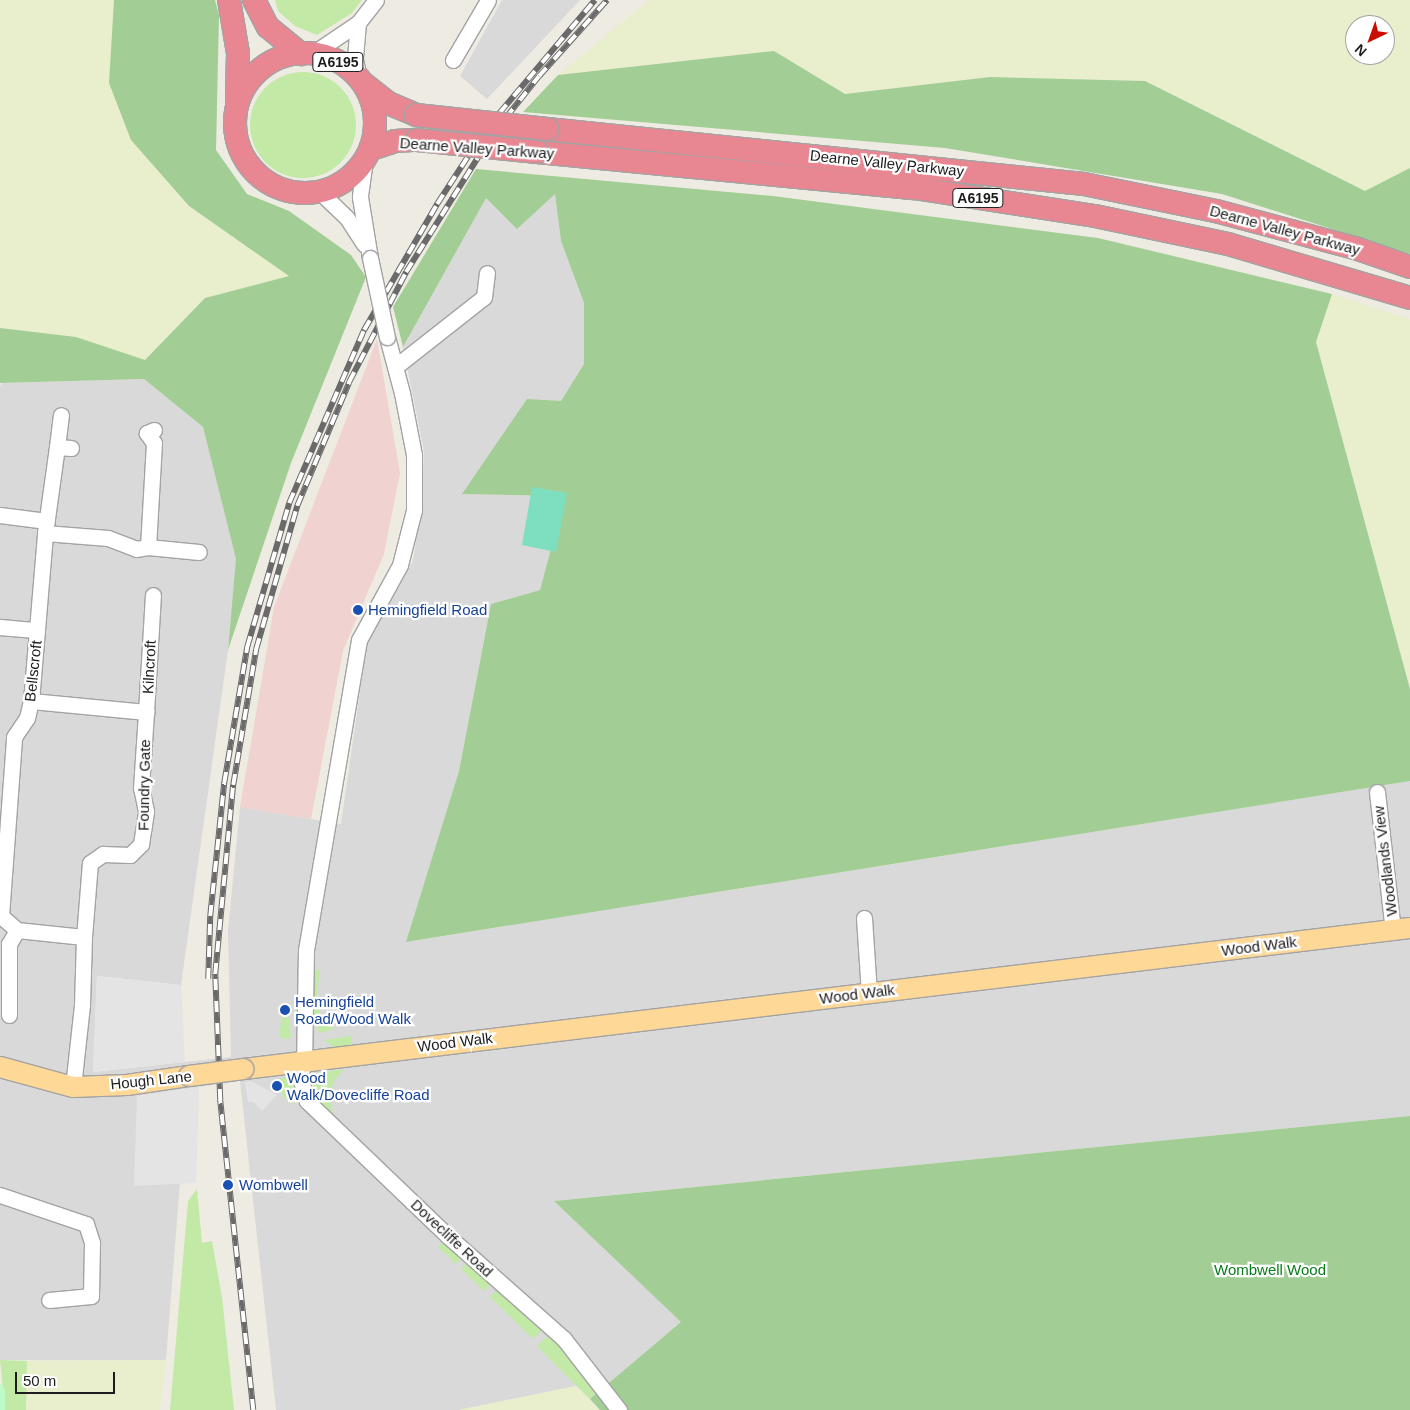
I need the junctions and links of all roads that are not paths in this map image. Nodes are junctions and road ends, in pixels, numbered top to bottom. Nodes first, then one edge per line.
1 (229, 0) edge
2 (254, 0) edge
3 (376, 0) edge
4 (488, 0) edge
5 (358, 23) junction
6 (306, 54) junction
7 (453, 60) dead end
8 (361, 81) junction
9 (236, 114) junction
10 (368, 155) junction
11 (320, 192) junction
12 (369, 255) junction
13 (1410, 267) edge
14 (487, 273) dead end
15 (1410, 298) edge
16 (395, 367) junction
17 (61, 415) dead end
18 (154, 430) dead end
19 (0, 515) edge
20 (46, 527) junction
21 (148, 547) junction
22 (199, 552) dead end
23 (153, 596) dead end
24 (0, 627) edge
25 (37, 630) junction
26 (31, 701) junction
27 (146, 712) junction
28 (7, 736) edge
29 (1377, 792) dead end
30 (864, 918) dead end
31 (1402, 929) edge
32 (17, 930) junction
33 (84, 937) junction
34 (4, 992) edge
35 (869, 993) junction
36 (9, 1015) dead end
37 (304, 1061) junction
38 (0, 1067) edge
39 (73, 1086) junction
40 (0, 1195) edge
41 (49, 1300) dead end
42 (619, 1410) edge

1 - 9 highway, A6195
2 - 6 highway, A6195
3 - 5 street
4 - 7 street
5 - 6 street
5 - 8 street
6 - 8 highway, A6195
6 - 9 highway, A6195
8 - 10 highway, A6195
8 - 13 highway, Dearne Valley Parkway / A6195, bridge
9 - 11 highway, A6195
10 - 11 highway, A6195
10 - 12 street
10 - 15 highway, Dearne Valley Parkway / A6195, bridge
11 - 12 street
12 - 16 street, bridge
14 - 16 street
16 - 37 street
17 - 20 street, Bellscroft
18 - 21 street
19 - 20 street
20 - 21 street
20 - 25 street, Bellscroft
21 - 22 street
23 - 27 street, Kilncroft
24 - 25 street
25 - 26 street, Bellscroft
26 - 27 street, Kilncroft
26 - 28 street, Bellscroft
27 - 33 street, Foundry Gate
28 - 32 street, Bellscroft
29 - 31 street, Woodlands View
30 - 35 street
31 - 35 main road, Wood Walk
32 - 33 street
32 - 34 street
33 - 39 street, Foundry Gate
34 - 36 street
35 - 37 main road, Wood Walk
37 - 39 main road, Hough Lane, bridge
37 - 42 street, Dovecliffe Road
38 - 39 main road, Hough Lane
40 - 41 street

